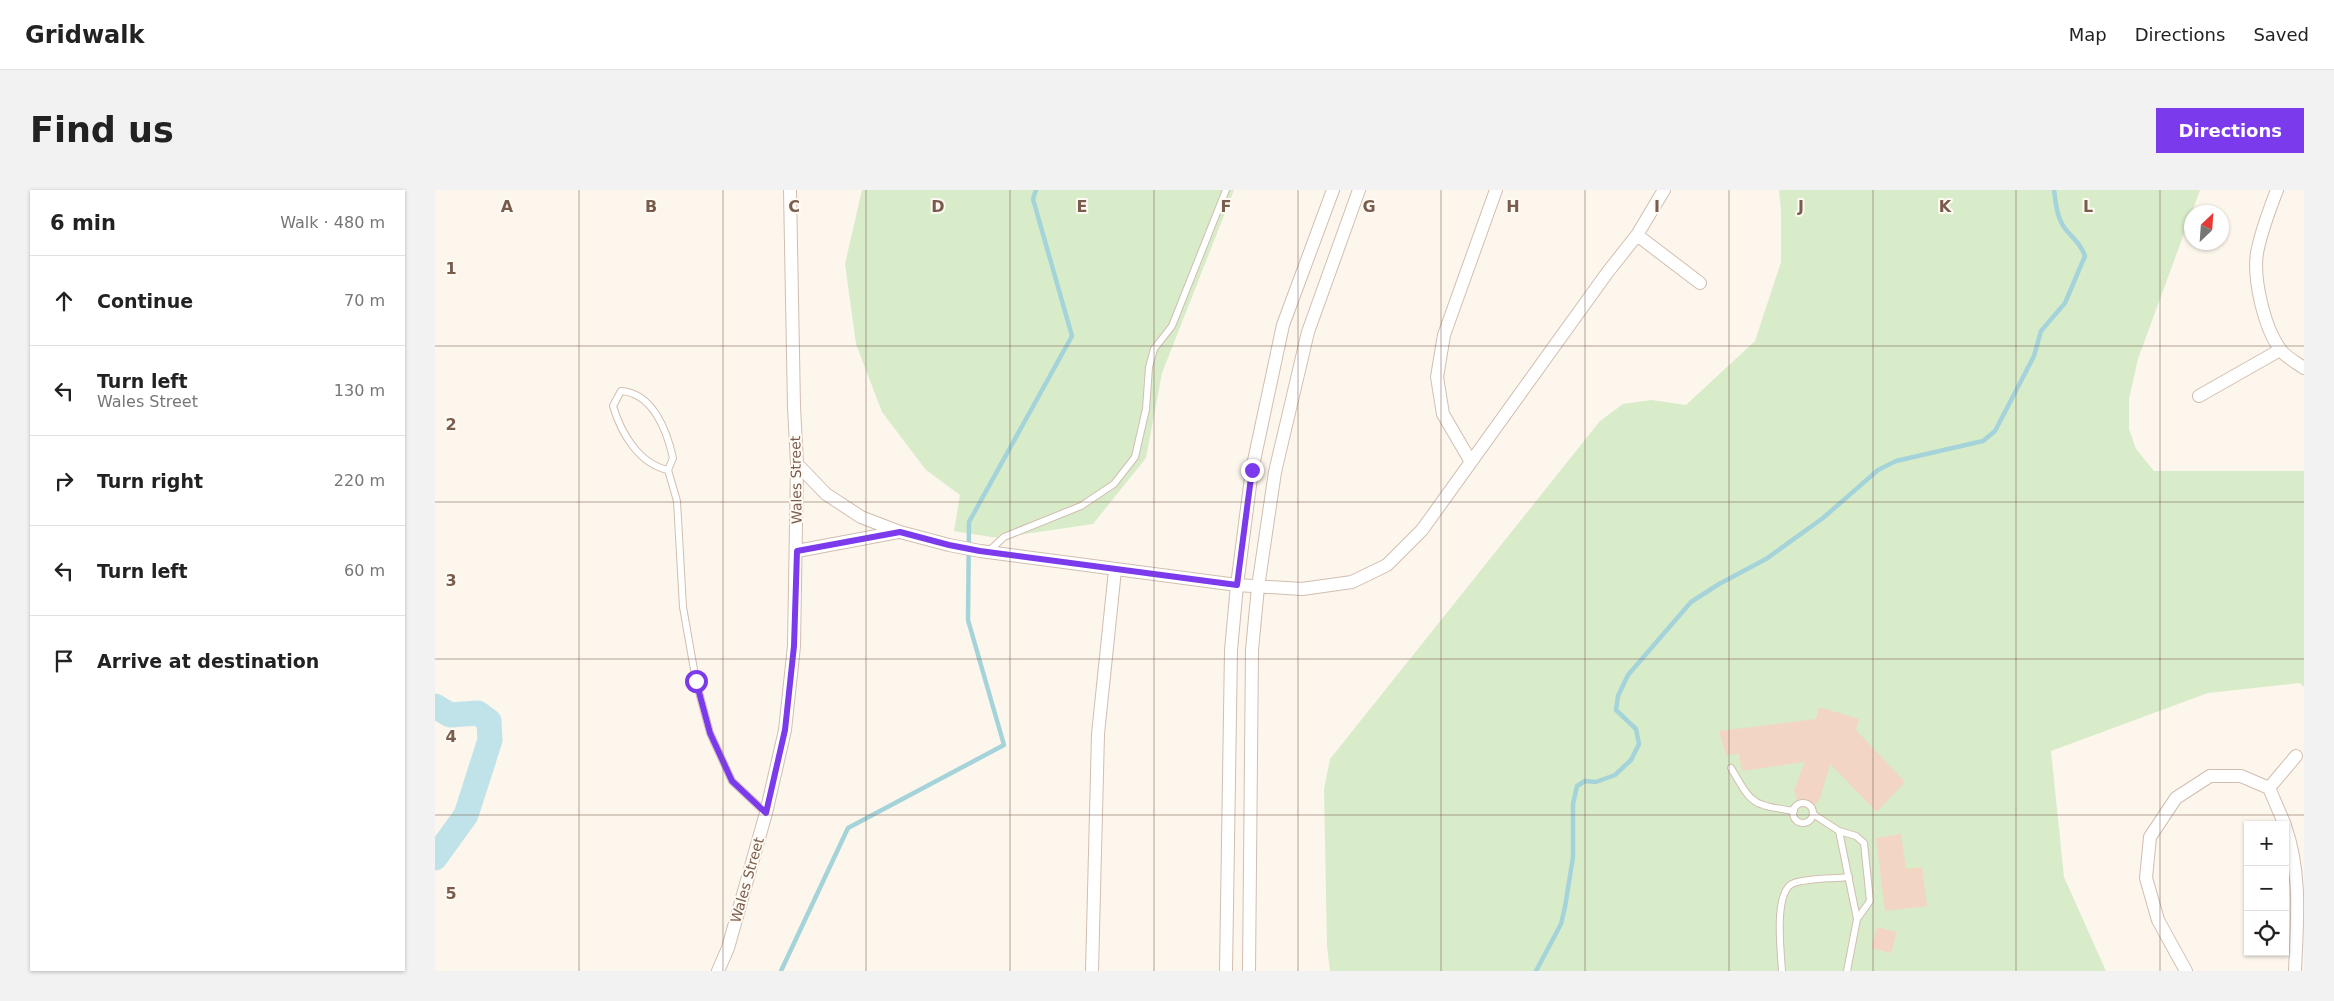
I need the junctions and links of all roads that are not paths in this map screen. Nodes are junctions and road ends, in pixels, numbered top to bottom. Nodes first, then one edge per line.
1 (790, 190) edge
2 (1226, 190) edge
3 (1333, 190) edge
4 (1359, 190) edge
5 (1496, 190) edge
6 (1664, 190) edge
7 (2277, 190) edge
8 (1637, 236) junction
9 (1700, 283) dead end
10 (2281, 350) junction
11 (2304, 368) edge
12 (2199, 396) dead end
13 (1471, 462) junction
14 (797, 464) junction
15 (668, 470) junction
16 (900, 532) junction
17 (797, 551) junction
18 (984, 551) junction
19 (1115, 570) junction
20 (1237, 585) junction
21 (1258, 587) junction
22 (2296, 756) dead end
23 (1731, 768) dead end
24 (2269, 788) junction
25 (1793, 812) junction
26 (766, 813) junction
27 (1813, 814) junction
28 (2283, 821) edge
29 (1839, 831) junction
30 (2289, 837) edge
31 (1849, 877) junction
32 (1857, 919) junction
33 (718, 971) edge
34 (1092, 971) edge
35 (1226, 971) edge
36 (1249, 971) edge
37 (1782, 971) edge
38 (1847, 971) edge
39 (2186, 971) edge
40 (2295, 971) edge

1 - 14 street, Wales Street
2 - 18 lane
3 - 20 street
4 - 21 street
5 - 13 street
6 - 8 street
7 - 10 street
8 - 9 street
8 - 13 street
10 - 11 street
10 - 12 street
13 - 21 street
14 - 16 street
14 - 17 street, Wales Street
15 - 15 lane
15 - 26 lane
16 - 17 street
16 - 18 street
17 - 26 street, Wales Street
18 - 19 street
19 - 20 street
19 - 34 street
20 - 21 street
20 - 35 street
21 - 36 street
22 - 24 street
23 - 25 lane
24 - 28 street
24 - 39 street
25 - 27 lane
25 - 27 lane
26 - 33 street, Wales Street
27 - 29 lane
29 - 31 lane
29 - 32 lane
30 - 40 street
31 - 32 lane
31 - 37 lane
32 - 38 lane

